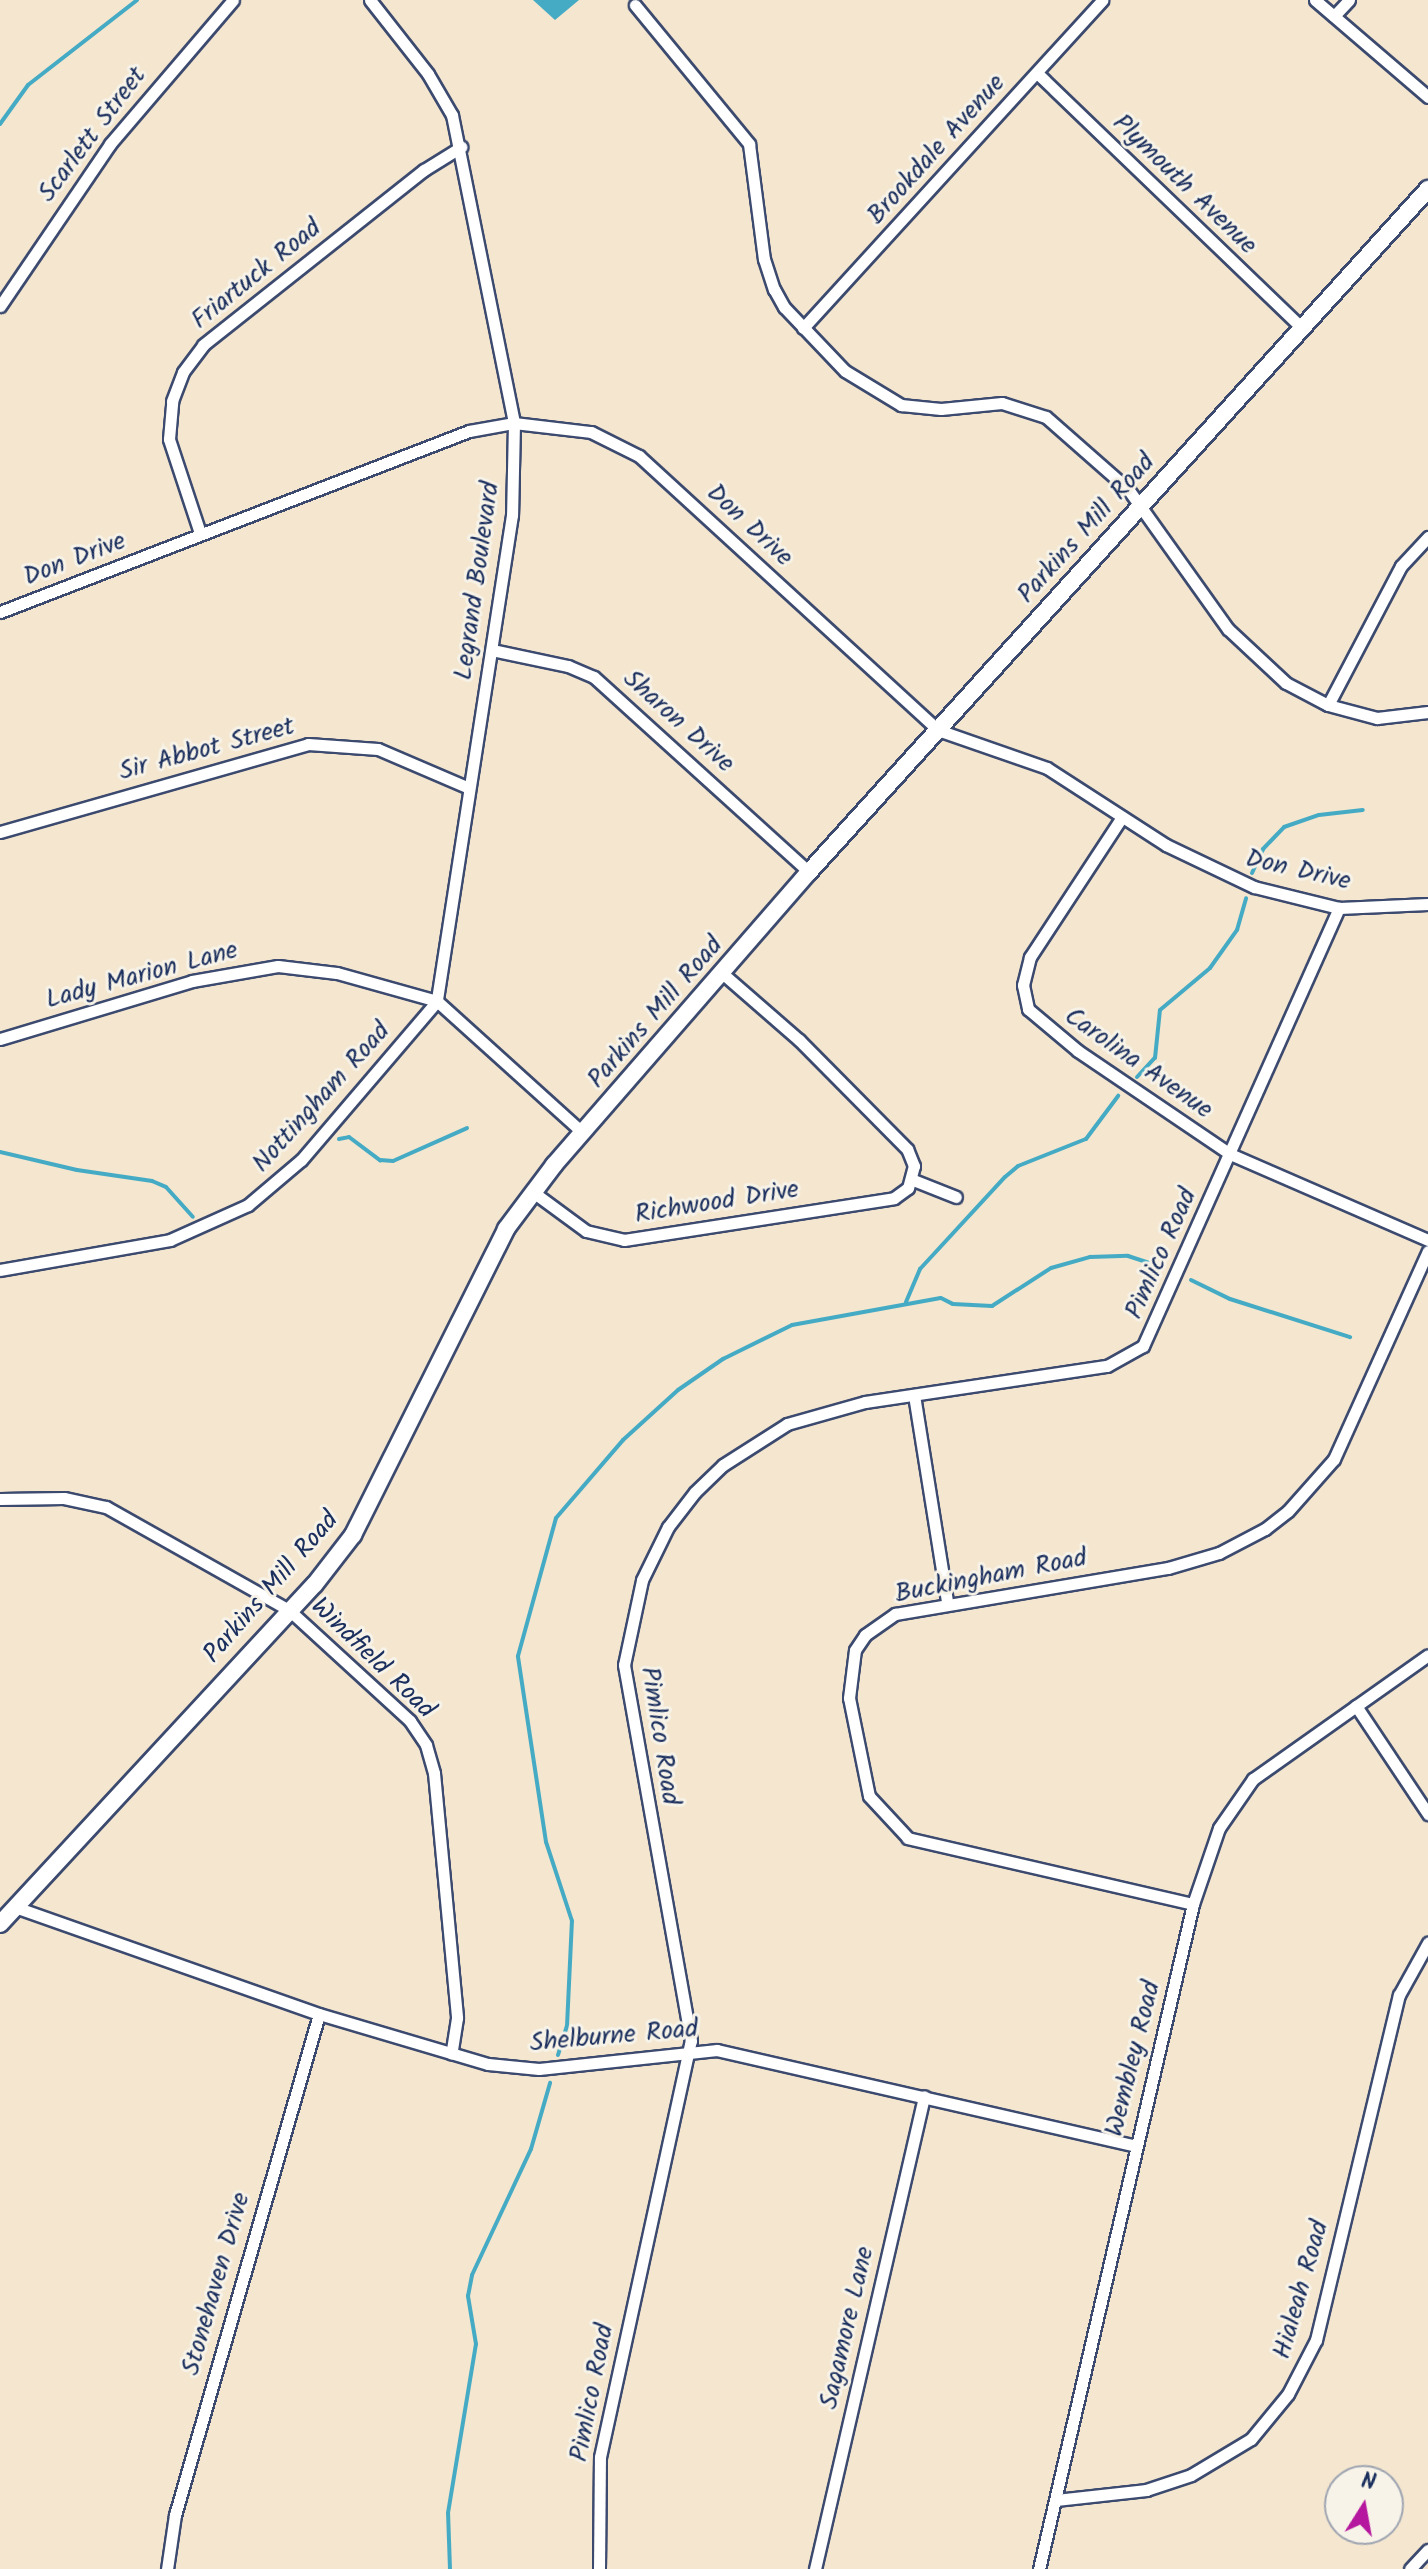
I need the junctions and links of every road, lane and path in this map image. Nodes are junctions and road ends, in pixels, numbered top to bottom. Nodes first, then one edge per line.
1 (233, 0) edge
2 (370, 0) edge
3 (1102, 0) edge
4 (1315, 0) edge
5 (1349, 0) edge
6 (635, 5) dead end
7 (1334, 16) junction
8 (1037, 73) junction
9 (1428, 97) edge
10 (461, 147) junction
11 (1428, 189) edge
12 (0, 306) edge
13 (1301, 327) junction
14 (803, 328) junction
15 (514, 423) junction
16 (1140, 507) junction
17 (200, 533) junction
18 (1428, 537) edge
19 (0, 612) edge
20 (492, 650) junction
21 (1328, 705) junction
22 (1428, 712) edge
23 (938, 730) junction
24 (469, 788) junction
25 (1122, 817) junction
26 (0, 832) edge
27 (809, 872) junction
28 (1428, 904) edge
29 (1339, 908) junction
30 (722, 973) junction
31 (437, 1001) junction
32 (0, 1039) edge
33 (583, 1133) junction
34 (1230, 1154) junction
35 (913, 1180) junction
36 (533, 1192) junction
37 (956, 1197) dead end
38 (1428, 1240) edge
39 (1428, 1251) edge
40 (0, 1270) edge
41 (914, 1395) junction
42 (0, 1499) edge
43 (947, 1602) junction
44 (289, 1610) junction
45 (1428, 1655) edge
46 (1356, 1706) junction
47 (1428, 1814) edge
48 (1193, 1904) junction
49 (15, 1907) junction
50 (0, 1924) edge
51 (1428, 1943) edge
52 (319, 2014) junction
53 (690, 2053) junction
54 (451, 2054) junction
55 (924, 2096) junction
56 (1136, 2146) junction
57 (1056, 2500) junction
58 (1428, 2550) edge
59 (167, 2569) edge
60 (599, 2569) edge
61 (815, 2569) edge
62 (1039, 2569) edge
63 (1410, 2569) edge

1 - 12 street, Scarlett Street
2 - 10 street, Legrand Boulevard
3 - 8 street, Brookdale Avenue
4 - 7 street
5 - 7 street
6 - 14 street
7 - 9 street
8 - 13 street, Plymouth Avenue
8 - 14 street, Brookdale Avenue
10 - 15 street, Legrand Boulevard
10 - 17 street, Friartuck Road
11 - 13 street, Parkins Mill Road
13 - 16 street, Parkins Mill Road
14 - 16 street
15 - 17 street, Don Drive
15 - 20 street, Legrand Boulevard
15 - 23 street, Don Drive
16 - 21 street
16 - 23 street, Parkins Mill Road
17 - 19 street, Don Drive
18 - 21 street
20 - 24 street, Legrand Boulevard
20 - 27 street, Sharon Drive
21 - 22 street
23 - 25 street, Don Drive
23 - 27 street, Parkins Mill Road
24 - 26 street, Sir Abbot Street
24 - 31 street, Legrand Boulevard
25 - 29 street, Don Drive
25 - 34 street, Carolina Avenue
27 - 30 street, Parkins Mill Road
28 - 29 street, Don Drive
29 - 34 street, Pimlico Road
30 - 33 street, Parkins Mill Road
30 - 35 street
31 - 32 street, Lady Marion Lane
31 - 33 street
31 - 40 street, Nottingham Road
33 - 36 street, Parkins Mill Road
34 - 38 street, Carolina Avenue
34 - 41 street, Pimlico Road
35 - 36 street, Richwood Drive
35 - 37 street
36 - 44 street, Parkins Mill Road
39 - 43 street, Buckingham Road
41 - 43 street
41 - 53 street, Pimlico Road
42 - 44 street, Windfield Road
43 - 48 street, Buckingham Road
44 - 49 street, Parkins Mill Road
44 - 54 street, Windfield Road
45 - 46 street, Wembley Road
46 - 47 street
46 - 48 street, Wembley Road
48 - 56 street, Wembley Road
49 - 50 street, Parkins Mill Road
49 - 52 street, Shelburne Road
51 - 57 street, Hialeah Road
52 - 54 street, Shelburne Road
52 - 59 street, Stonehaven Drive
53 - 54 street, Shelburne Road
53 - 55 street, Shelburne Road
53 - 60 street, Pimlico Road
55 - 56 street, Shelburne Road
55 - 61 street, Sagamore Lane
56 - 57 street, Wembley Road
57 - 62 street, Wembley Road
58 - 63 street

